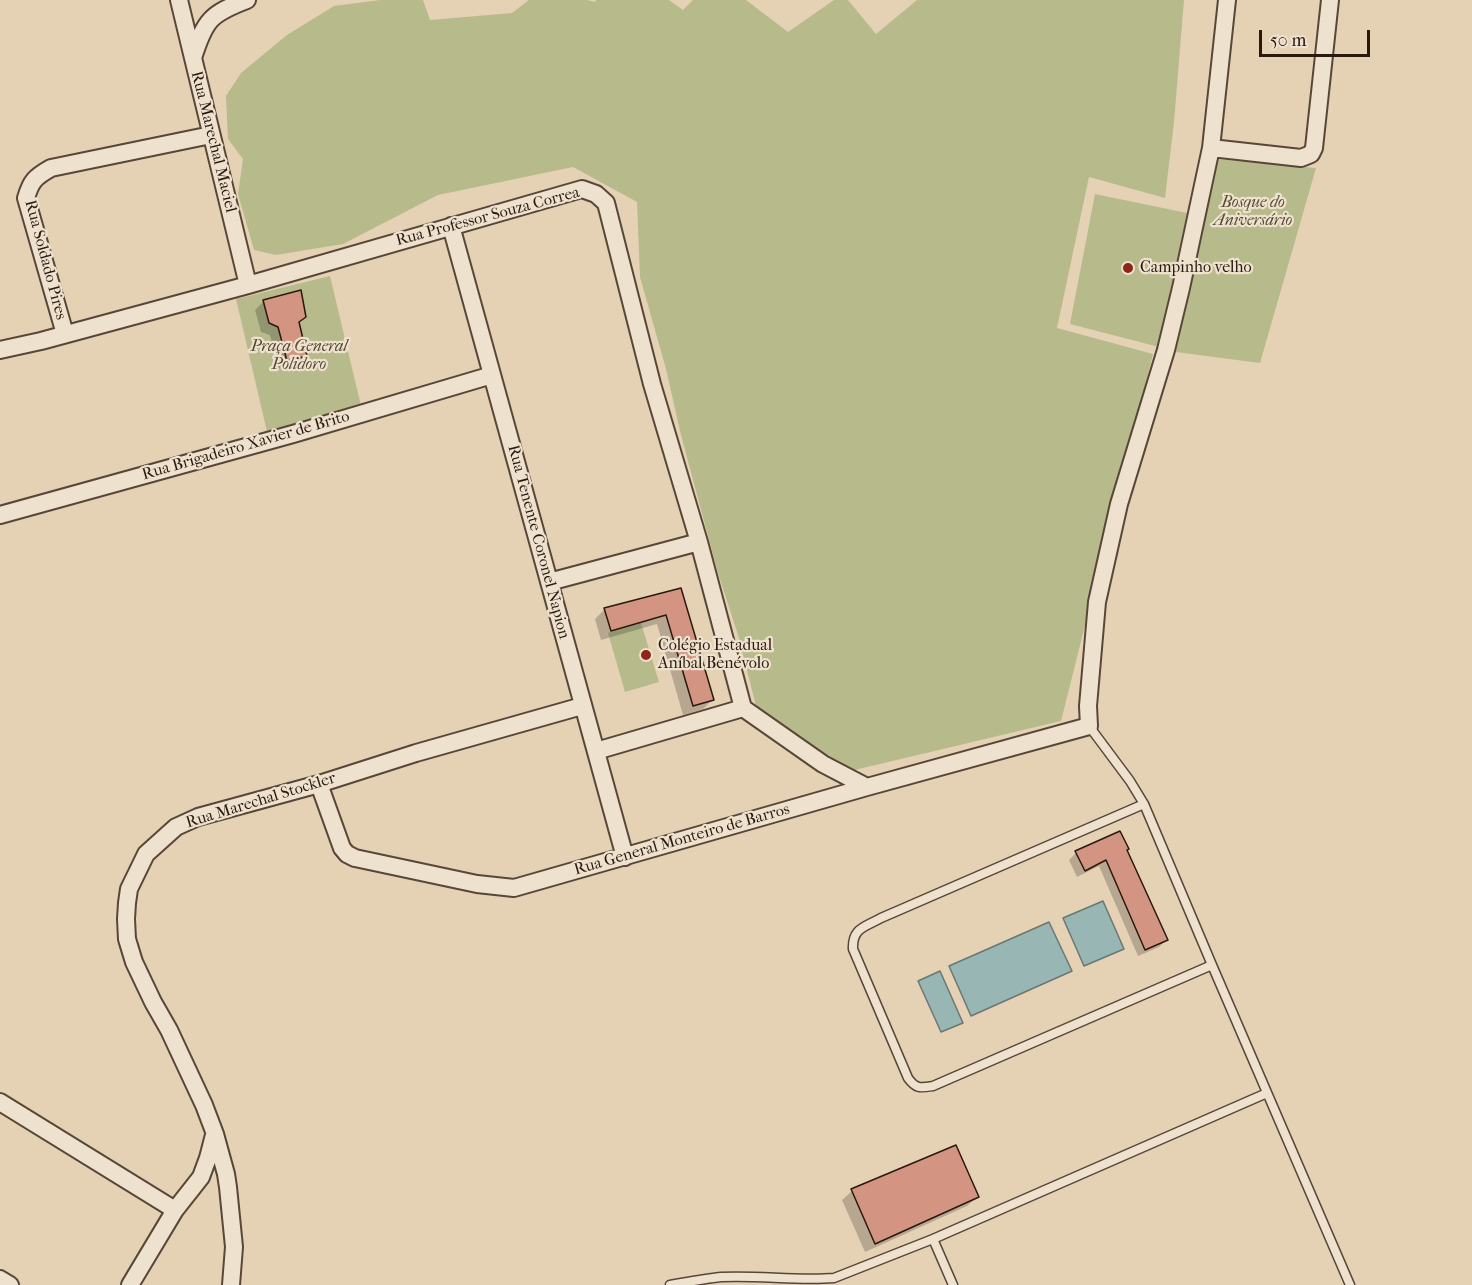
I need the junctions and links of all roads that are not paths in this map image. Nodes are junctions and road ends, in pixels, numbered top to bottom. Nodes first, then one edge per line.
1 (179, 0) edge
2 (247, 0) edge
3 (1227, 0) edge
4 (1330, 0) edge
5 (192, 58) junction
6 (211, 135) junction
7 (1211, 148) junction
8 (451, 226) junction
9 (248, 285) junction
10 (65, 334) junction
11 (0, 350) edge
12 (492, 375) junction
13 (0, 515) edge
14 (699, 542) junction
15 (549, 582) junction
16 (582, 706) junction
17 (743, 708) junction
18 (1089, 726) junction
19 (596, 751) junction
20 (319, 784) junction
21 (867, 787) junction
22 (1144, 804) junction
23 (625, 857) junction
24 (1212, 965) junction
25 (1267, 1093) junction
26 (0, 1102) edge
27 (215, 1134) junction
28 (201, 1177) junction
29 (228, 1187) junction
30 (175, 1210) junction
31 (933, 1239) junction
32 (0, 1279) edge
33 (10, 1285) edge
34 (130, 1285) edge
35 (231, 1285) edge
36 (670, 1285) edge
37 (953, 1285) edge
38 (1350, 1285) edge

1 - 5 street, Rua Marechal Maciel
2 - 5 street
3 - 7 street
4 - 7 street
5 - 6 street, Rua Marechal Maciel
6 - 9 street, Rua Marechal Maciel
6 - 10 street, Rua Soldado Pires
7 - 18 street
8 - 9 street, Rua Professor Souza Correa
8 - 12 street, Rua Tenente Coronel Napion
8 - 14 street, Rua Professor Souza Correa
9 - 10 street, Rua Professor Souza Correa
10 - 11 street, Rua Professor Souza Correa
12 - 13 street, Rua Brigadeiro Xavier de Brito
12 - 15 street, Rua Tenente Coronel Napion
14 - 15 street
14 - 17 street, Rua Professor Souza Correa
15 - 16 street, Rua Tenente Coronel Napion
16 - 19 street, Rua Tenente Coronel Napion
16 - 20 street, Rua Marechal Stockler
17 - 19 street
17 - 21 street
18 - 21 street, Rua General Monteiro de Barros
18 - 22 lane
19 - 23 street, Rua Tenente Coronel Napion
20 - 23 street, Rua General Monteiro de Barros
20 - 27 street, Rua Marechal Stockler
21 - 23 street, Rua General Monteiro de Barros
22 - 24 lane
22 - 24 lane
24 - 25 lane
25 - 31 lane
25 - 38 lane
26 - 30 street
27 - 28 street
27 - 29 street, Rua Marechal Stockler
28 - 29 street
28 - 30 street
29 - 35 street, Rua Marechal Stockler
30 - 34 street
31 - 36 lane
31 - 37 lane
32 - 33 street

